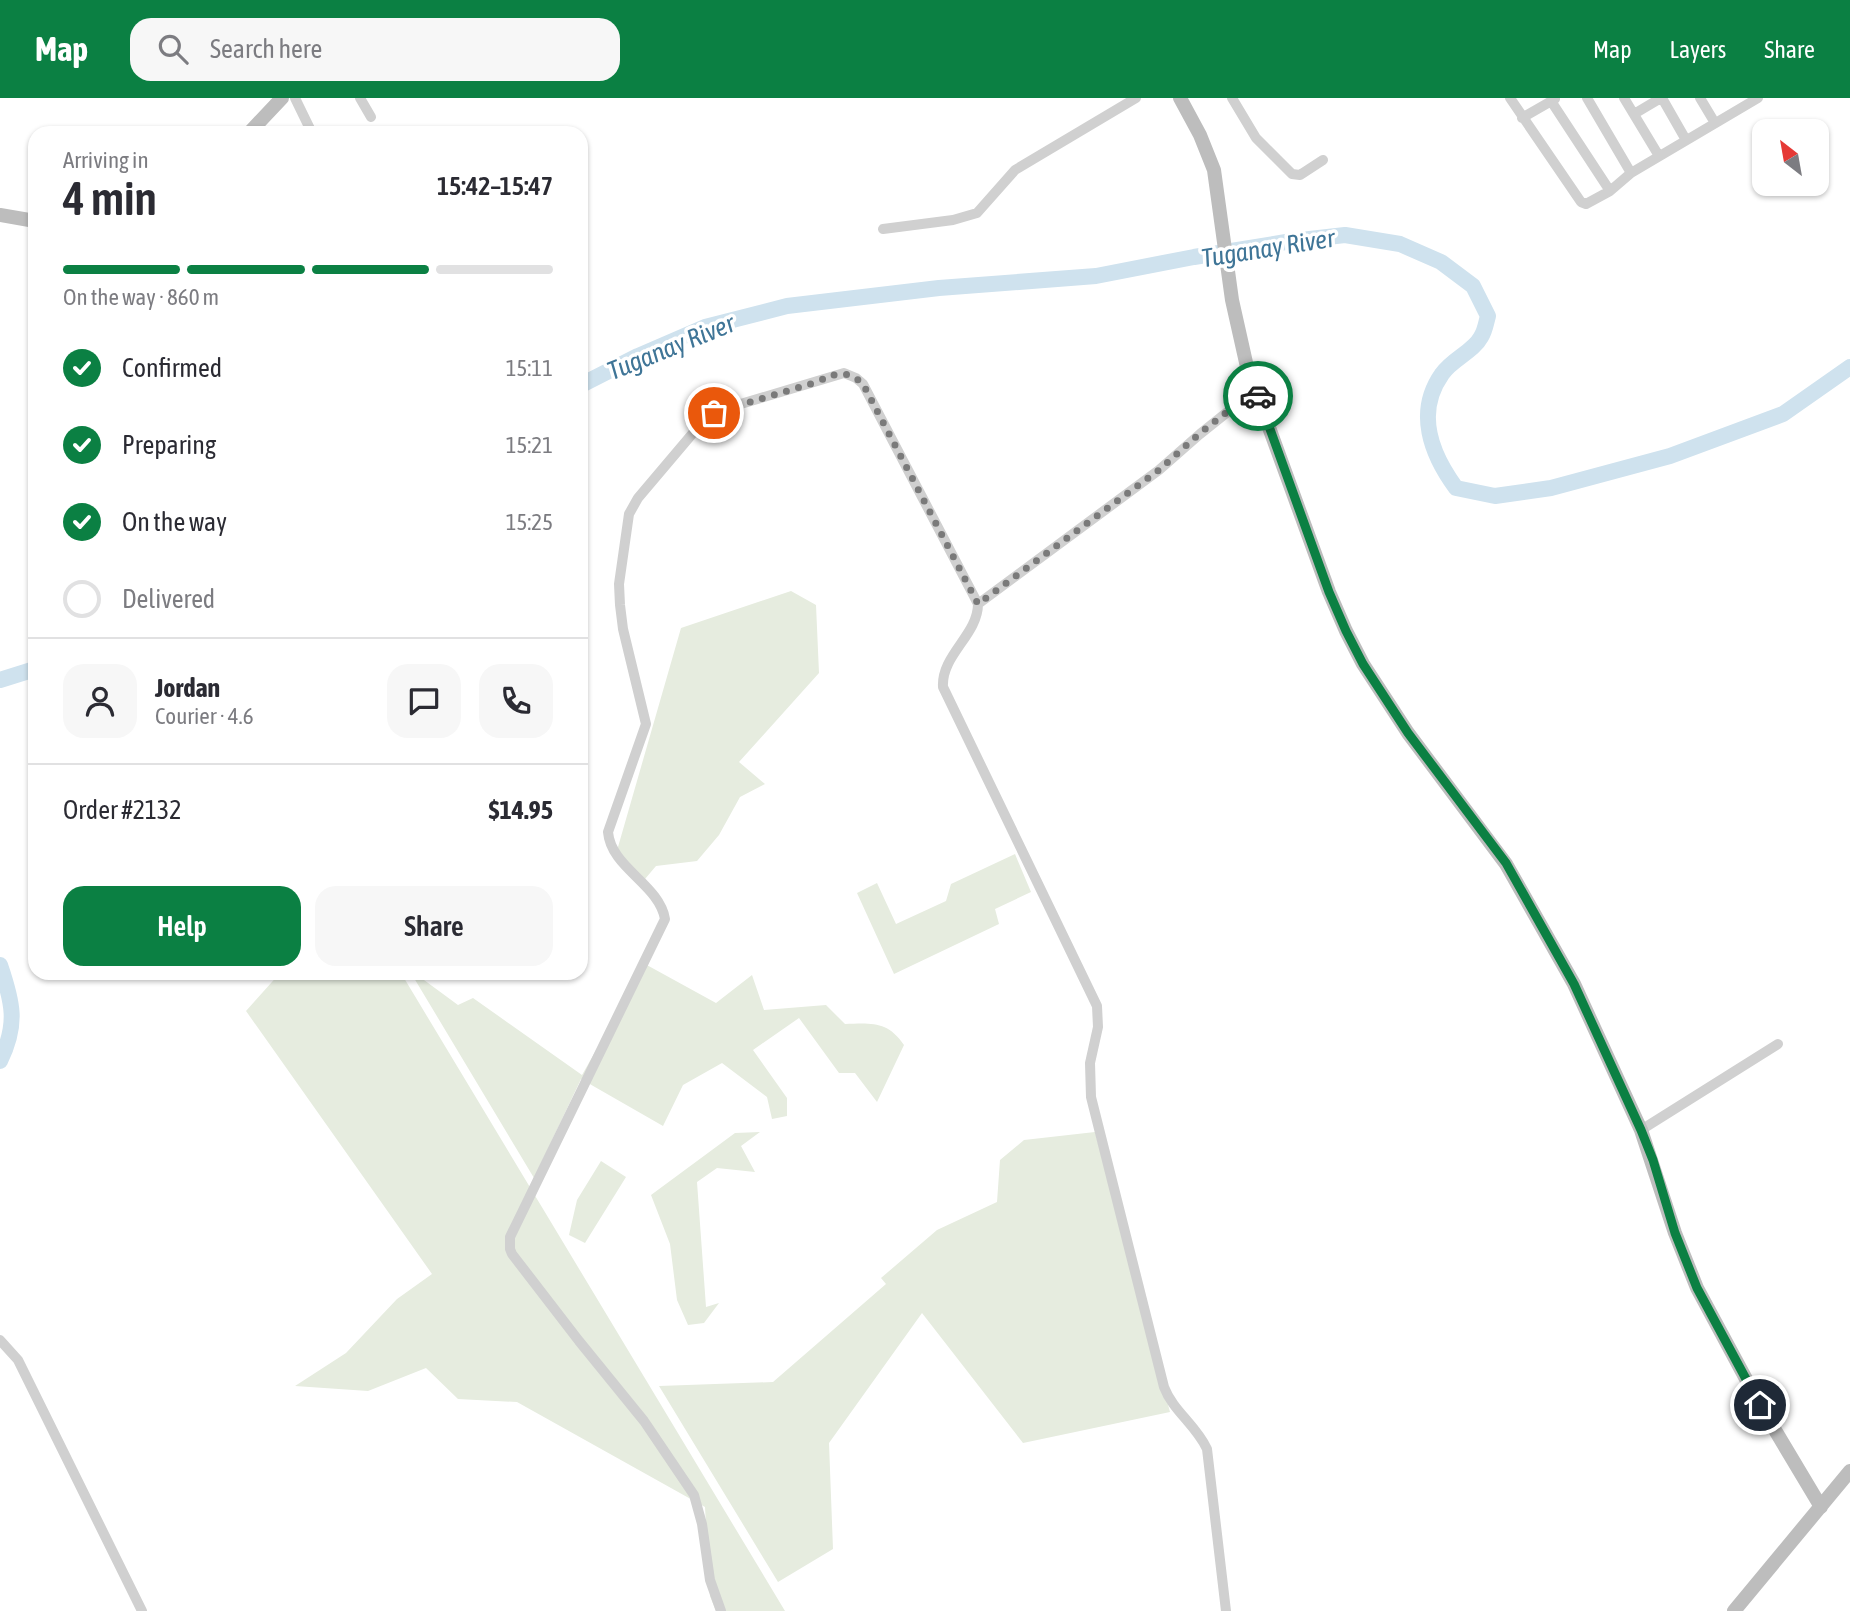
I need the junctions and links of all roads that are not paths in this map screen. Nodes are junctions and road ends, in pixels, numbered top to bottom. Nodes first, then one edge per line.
1 (282, 98) edge
2 (295, 98) edge
3 (360, 98) edge
4 (1136, 98) edge
5 (1180, 98) edge
6 (1232, 98) edge
7 (1510, 98) edge
8 (1587, 98) edge
9 (1624, 98) edge
10 (1662, 98) edge
11 (1700, 98) edge
12 (1758, 98) edge
13 (1553, 99) edge
14 (1740, 102) edge
15 (1634, 114) junction
16 (370, 117) dead end
17 (1522, 118) junction
18 (1715, 123) junction
19 (256, 126) edge
20 (309, 126) edge
21 (1686, 140) junction
22 (1659, 156) junction
23 (1324, 160) dead end
24 (1631, 173) junction
25 (1610, 191) junction
26 (0, 215) edge
27 (28, 220) edge
28 (883, 229) dead end
29 (1255, 390) junction
30 (978, 604) junction
31 (1778, 1044) dead end
32 (1641, 1130) junction
33 (0, 1340) edge
34 (1850, 1471) edge
35 (1821, 1507) junction
36 (142, 1611) edge
37 (721, 1611) edge
38 (1226, 1611) edge
39 (1734, 1611) edge

1 - 19 street
2 - 20 street
3 - 16 street
4 - 28 street
5 - 29 street
6 - 23 street
7 - 17 street
8 - 24 street
9 - 15 street
10 - 15 street
10 - 21 street
11 - 18 street
12 - 14 street
13 - 17 street
13 - 25 street
14 - 18 street
15 - 22 street
17 - 25 street
18 - 21 street
21 - 22 street
22 - 24 street
24 - 25 street
26 - 27 street
29 - 30 street
29 - 32 street
30 - 37 street
30 - 38 street
31 - 32 street
32 - 35 street
33 - 36 street
34 - 35 street
35 - 39 street

